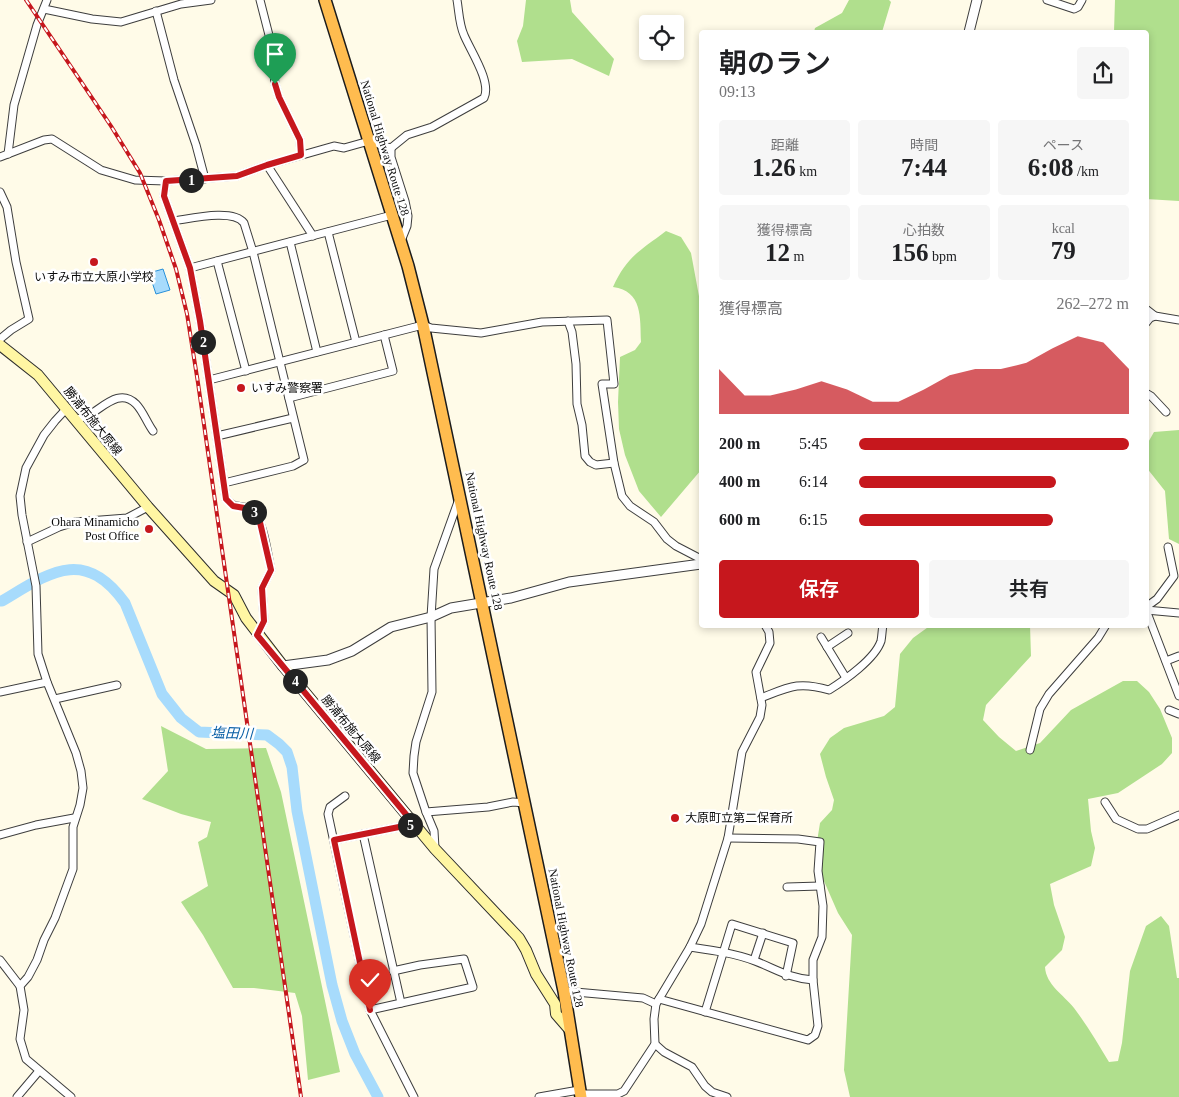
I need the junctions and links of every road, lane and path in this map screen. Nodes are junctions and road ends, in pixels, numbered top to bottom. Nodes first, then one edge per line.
1 (47, 0) edge
2 (211, 0) edge
3 (260, 0) edge
4 (325, 0) edge
5 (457, 0) edge
6 (977, 0) edge
7 (1047, 0) edge
8 (1082, 0) edge
9 (44, 9) junction
10 (156, 11) junction
11 (970, 30) edge
12 (369, 141) junction
13 (391, 148) junction
14 (8, 154) junction
15 (301, 155) junction
16 (0, 157) edge
17 (267, 165) junction
18 (205, 179) junction
19 (166, 181) junction
20 (0, 192) edge
21 (392, 215) junction
22 (173, 221) junction
23 (328, 232) junction
24 (312, 236) junction
25 (290, 242) junction
26 (401, 243) junction
27 (253, 252) junction
28 (217, 261) junction
29 (190, 268) junction
30 (1149, 311) edge
31 (1155, 316) junction
32 (1149, 319) edge
33 (1179, 320) edge
34 (568, 321) junction
35 (424, 325) junction
36 (384, 335) junction
37 (0, 339) edge
38 (356, 342) junction
39 (0, 346) edge
40 (317, 352) junction
41 (280, 362) junction
42 (246, 371) junction
43 (209, 380) junction
44 (1149, 395) edge
45 (289, 398) junction
46 (67, 408) junction
47 (1166, 412) dead end
48 (294, 418) junction
49 (76, 419) junction
50 (153, 431) dead end
51 (217, 436) junction
52 (614, 462) junction
53 (224, 483) junction
54 (460, 494) junction
55 (148, 507) junction
56 (27, 542) junction
57 (1168, 547) dead end
58 (699, 558) edge
59 (699, 564) edge
60 (1176, 574) edge
61 (483, 602) junction
62 (1149, 606) edge
63 (1149, 609) edge
64 (1179, 612) edge
65 (431, 616) junction
66 (1149, 617) edge
67 (767, 628) edge
68 (882, 628) edge
69 (1104, 628) edge
70 (848, 634) dead end
71 (257, 635) junction
72 (821, 637) dead end
73 (827, 647) junction
74 (1179, 656) edge
75 (1166, 661) junction
76 (283, 666) junction
77 (846, 678) junction
78 (46, 682) junction
79 (117, 685) dead end
80 (1178, 690) edge
81 (0, 692) edge
82 (761, 698) junction
83 (55, 699) junction
84 (1169, 710) dead end
85 (1179, 714) edge
86 (1030, 750) dead end
87 (345, 796) dead end
88 (1105, 802) dead end
89 (525, 803) junction
90 (426, 812) junction
91 (1179, 815) edge
92 (74, 818) junction
93 (414, 824) junction
94 (363, 834) junction
95 (0, 835) edge
96 (728, 838) junction
97 (334, 840) junction
98 (435, 848) junction
99 (787, 886) dead end
100 (820, 886) junction
101 (763, 933) junction
102 (690, 947) junction
103 (724, 952) junction
104 (0, 960) edge
105 (754, 960) junction
106 (393, 971) junction
107 (786, 976) junction
108 (813, 980) junction
109 (20, 986) junction
110 (564, 991) junction
111 (657, 1002) junction
112 (401, 1003) junction
113 (370, 1010) junction
114 (705, 1012) junction
115 (570, 1029) junction
116 (655, 1044) junction
117 (39, 1071) junction
118 (580, 1093) edge
119 (711, 1094) edge
120 (17, 1097) edge
121 (72, 1097) edge
122 (414, 1097) edge
123 (539, 1097) edge
124 (727, 1097) edge

1 - 9 street
2 - 10 street
3 - 15 street
4 - 12 highway, National Highway Route 128
5 - 13 street
6 - 11 street
7 - 8 street
9 - 10 street
9 - 14 street
10 - 18 street
12 - 13 street
12 - 15 street
12 - 21 highway, National Highway Route 128
13 - 26 street
14 - 16 street
14 - 19 street
15 - 17 street
17 - 18 street
17 - 24 street
18 - 19 street
19 - 22 street
20 - 37 street
21 - 23 street
21 - 26 highway, National Highway Route 128
22 - 27 street
22 - 29 street
23 - 24 street
23 - 38 street
24 - 25 street
25 - 27 street
25 - 40 street
26 - 35 highway, National Highway Route 128
27 - 28 street
27 - 41 street
28 - 29 street
28 - 42 street
29 - 43 street
30 - 31 street
31 - 32 street
31 - 33 street
34 - 35 street
34 - 52 street
34 - 52 street
35 - 36 street
35 - 54 highway, National Highway Route 128
36 - 38 street
36 - 45 street
38 - 40 street
39 - 46 main road, 勝浦布施大原線
40 - 41 street
41 - 42 street
41 - 45 street
42 - 43 street
43 - 51 street
44 - 47 street
45 - 48 street
46 - 49 main road, 勝浦布施大原線
46 - 56 street
48 - 51 street
48 - 53 street
49 - 50 street
49 - 55 main road, 勝浦布施大原線
51 - 53 street
52 - 58 street
53 - 71 street
54 - 61 highway, National Highway Route 128
54 - 65 street
55 - 56 street
55 - 71 main road, 勝浦布施大原線
56 - 78 street
57 - 60 street
59 - 61 street
60 - 62 street
61 - 65 street
61 - 89 highway, National Highway Route 128
63 - 64 street
65 - 76 street
65 - 90 street
66 - 75 street
67 - 82 street
68 - 77 street
69 - 86 street
70 - 73 street
71 - 76 main road, 勝浦布施大原線
72 - 73 street
73 - 77 street
74 - 75 street
75 - 80 street
76 - 93 main road, 勝浦布施大原線
77 - 82 street
78 - 81 street
78 - 83 street
79 - 83 street
82 - 96 street
83 - 92 street
84 - 85 street
87 - 97 street
88 - 91 street
89 - 90 street
89 - 110 highway, National Highway Route 128
90 - 98 street
92 - 95 street
92 - 109 street
93 - 94 street
93 - 98 main road, 勝浦布施大原線
94 - 97 street
94 - 106 street
96 - 100 street
96 - 102 street
97 - 113 street
98 - 115 main road, 勝浦布施大原線
99 - 100 street
100 - 108 street
101 - 103 street
101 - 105 street
101 - 107 street
102 - 103 street
102 - 111 street
103 - 105 street
103 - 114 street
104 - 109 street
105 - 107 street
106 - 112 street
106 - 112 street
107 - 108 street
108 - 114 street
109 - 117 street
110 - 111 street
110 - 115 highway, National Highway Route 128
111 - 114 street
111 - 116 street
112 - 113 street
113 - 122 street
115 - 118 highway, National Highway Route 128
116 - 118 street
116 - 119 street
117 - 120 street
117 - 121 street
118 - 123 street
119 - 124 street

